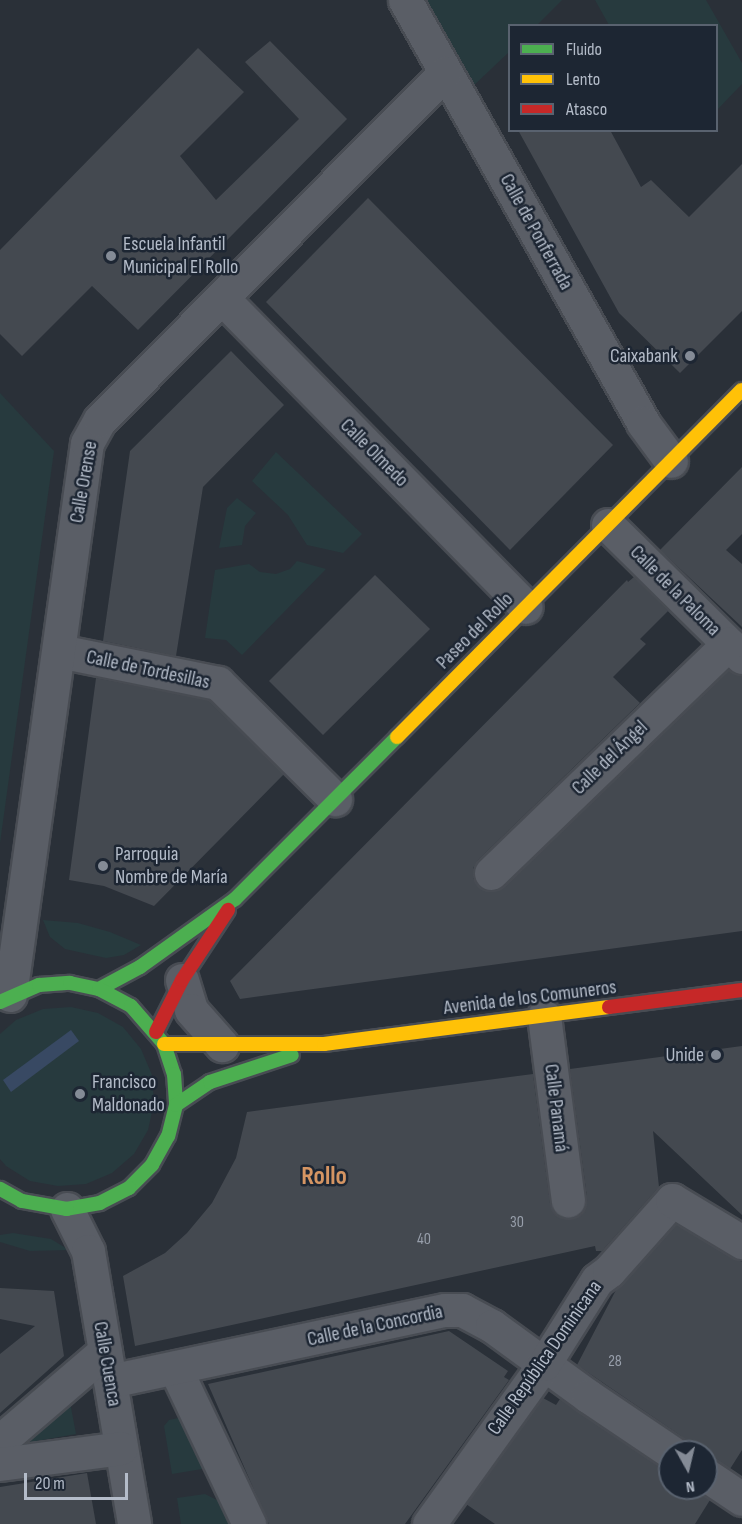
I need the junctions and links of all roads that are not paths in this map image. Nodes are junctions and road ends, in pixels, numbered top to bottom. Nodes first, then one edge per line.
1 (405, 0) edge
2 (444, 73) junction
3 (222, 298) junction
4 (742, 390) edge
5 (671, 461) junction
6 (608, 525) junction
7 (526, 607) junction
8 (59, 651) junction
9 (735, 651) edge
10 (334, 799) junction
11 (491, 873) dead end
12 (235, 899) junction
13 (182, 980) junction
14 (99, 989) junction
15 (742, 990) edge
16 (5, 999) edge
17 (544, 1016) junction
18 (160, 1038) junction
19 (324, 1044) junction
20 (222, 1045) junction
21 (176, 1104) junction
22 (0, 1189) edge
23 (568, 1200) dead end
24 (67, 1209) junction
25 (742, 1242) edge
26 (544, 1364) junction
27 (108, 1366) junction
28 (175, 1368) junction
29 (0, 1440) edge
30 (658, 1443) edge
31 (121, 1448) junction
32 (0, 1464) edge
33 (442, 1519) edge
34 (134, 1524) edge
35 (249, 1524) edge

1 - 2 street, Calle de Ponferrada
2 - 3 street, Calle Orense
2 - 5 street, Calle de Ponferrada
3 - 7 street, Calle Olmedo
3 - 8 street, Calle Orense
4 - 5 main road, Paseo del Rollo
5 - 6 main road, Paseo del Rollo
6 - 7 main road, Paseo del Rollo
6 - 9 street, Calle de la Paloma
7 - 10 main road, Paseo del Rollo
8 - 10 street, Calle de Tordesillas
8 - 16 street, Calle Orense
9 - 11 street, Calle del Ángel
10 - 12 main road, Paseo del Rollo
12 - 13 main road, Paseo del Rollo
12 - 14 main road, Paseo del Rollo
13 - 18 main road, Paseo del Rollo
13 - 20 street
14 - 16 main road
14 - 18 main road
15 - 17 main road, Avenida de los Comuneros
17 - 19 main road, Avenida de los Comuneros
17 - 23 street, Calle Panamá
18 - 20 main road, Avenida de los Comuneros
18 - 21 main road
19 - 20 main road, Avenida de los Comuneros
19 - 21 main road, Avenida de los Comuneros
21 - 24 main road
22 - 24 main road
24 - 27 street, Calle Cuenca
25 - 26 street, Calle República Dominicana
26 - 28 street, Calle de la Concordia
26 - 30 street, Calle de la Concordia
26 - 33 street, Calle República Dominicana
27 - 28 street, Calle de la Concordia
27 - 29 street
27 - 31 street, Calle Cuenca
28 - 35 street
31 - 32 street
31 - 34 street, Calle Cuenca

